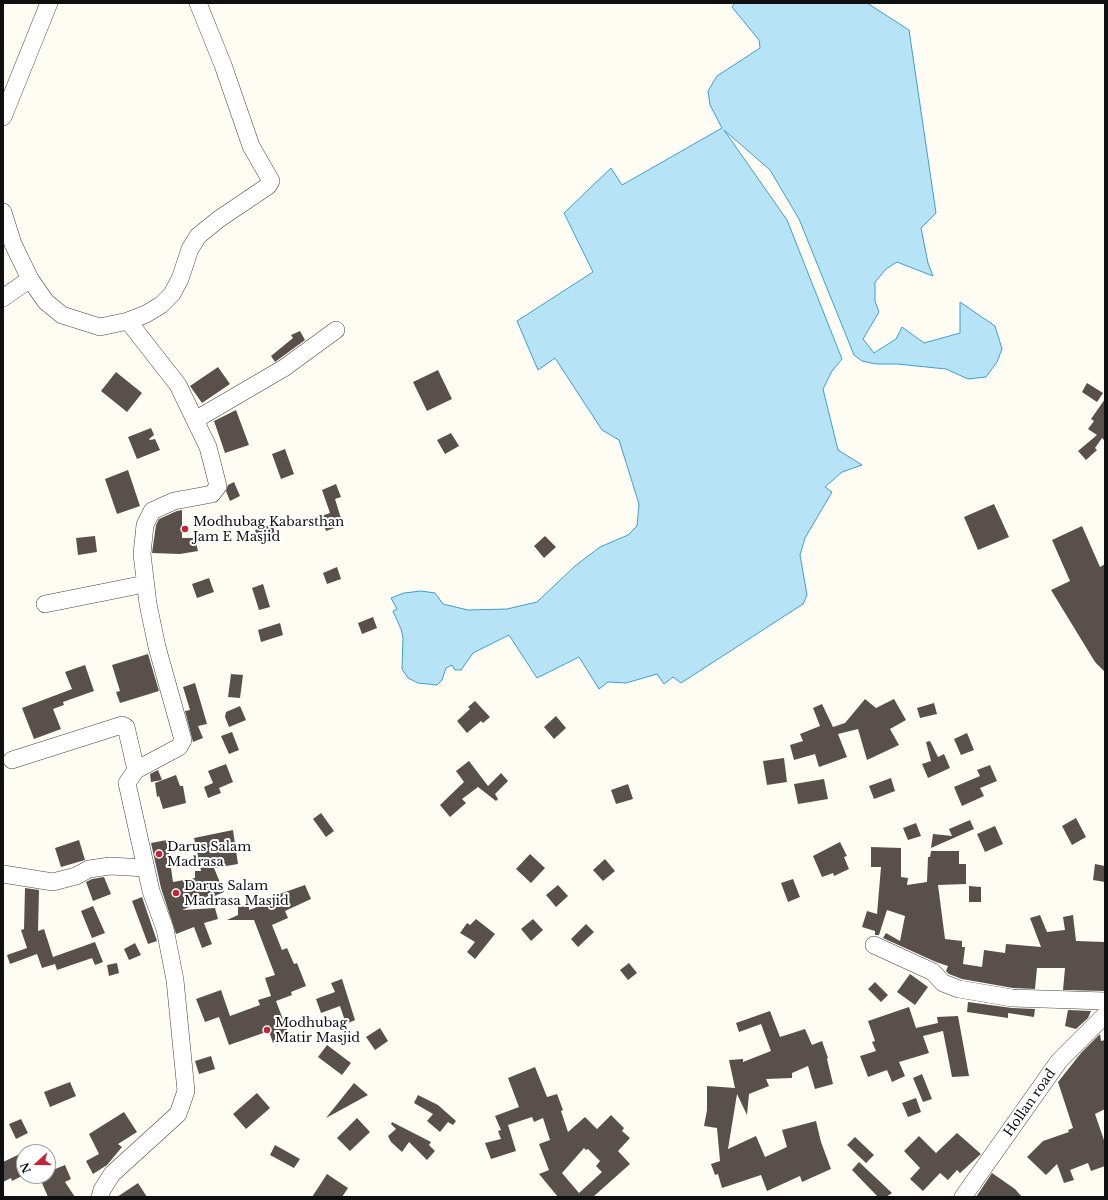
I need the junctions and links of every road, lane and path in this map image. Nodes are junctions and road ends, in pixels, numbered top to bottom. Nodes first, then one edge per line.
1 (49, 3) edge
2 (198, 3) edge
3 (3, 117) edge
4 (3, 212) edge
5 (30, 279) junction
6 (3, 298) edge
7 (128, 321) junction
8 (336, 330) dead end
9 (195, 420) junction
10 (145, 584) junction
11 (45, 604) dead end
12 (12, 760) dead end
13 (136, 770) junction
14 (146, 868) junction
15 (3, 874) edge
16 (874, 944) dead end
17 (1105, 1001) edge
18 (1104, 1018) edge
19 (100, 1197) edge
20 (963, 1197) edge

1 - 3 street
2 - 7 street
4 - 5 street
5 - 6 street
5 - 7 street
7 - 9 street
8 - 9 street
9 - 10 street
10 - 11 street
10 - 13 street
12 - 13 street
13 - 14 street
14 - 15 street
14 - 19 street
16 - 17 street
18 - 20 street, Hollan road

